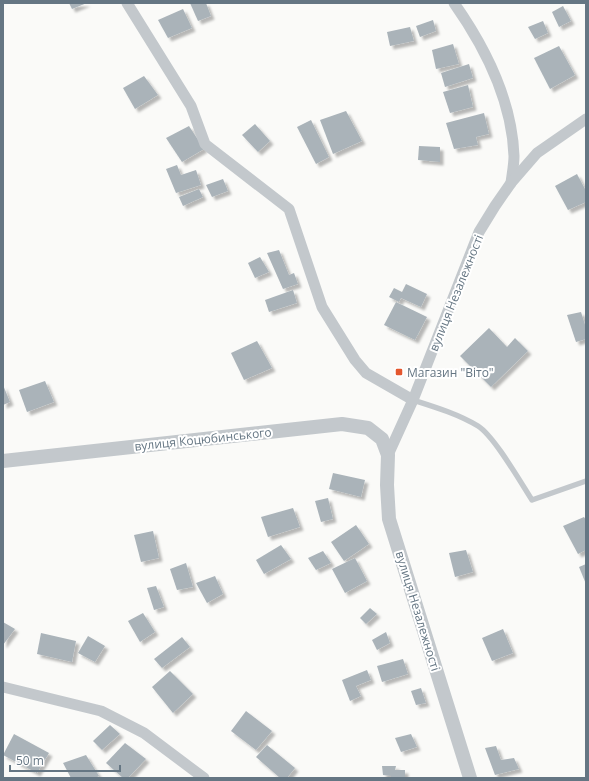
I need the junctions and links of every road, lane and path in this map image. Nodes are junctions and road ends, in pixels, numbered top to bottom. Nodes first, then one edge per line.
1 (127, 3) edge
2 (454, 3) edge
3 (586, 118) edge
4 (511, 184) junction
5 (413, 400) junction
6 (388, 455) junction
7 (3, 460) edge
8 (586, 481) edge
9 (3, 687) edge
10 (204, 778) edge
11 (470, 778) edge

1 - 5 street
2 - 4 street
3 - 4 street, вулиця Незалежності
4 - 5 street, вулиця Незалежності
5 - 6 street, вулиця Незалежності
5 - 8 lane
6 - 7 street, вулиця Коцюбинського
6 - 11 street, вулиця Незалежності
9 - 10 street

